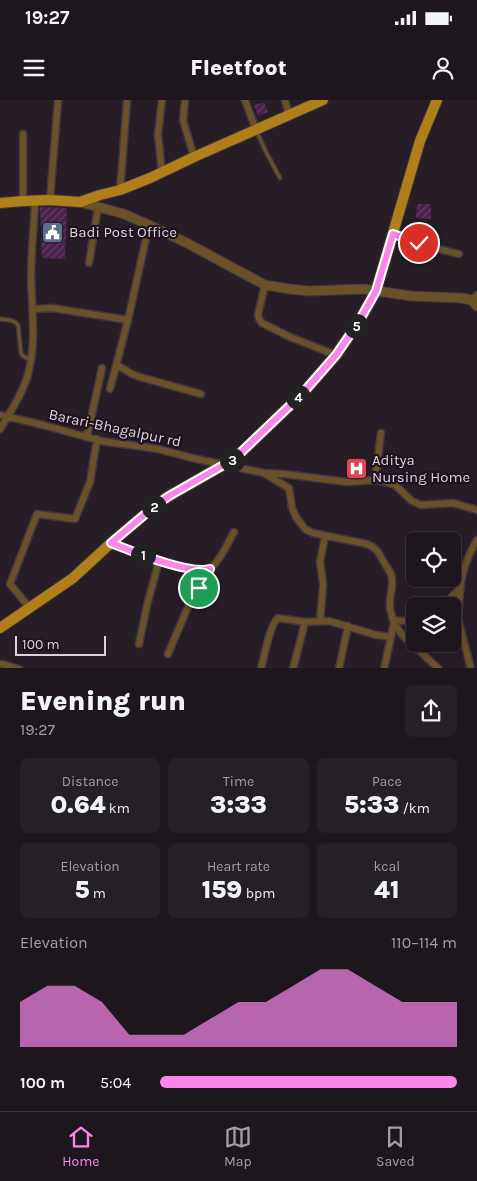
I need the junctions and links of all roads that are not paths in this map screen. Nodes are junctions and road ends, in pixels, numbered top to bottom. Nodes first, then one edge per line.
1 (58, 100) edge
2 (127, 100) edge
3 (162, 100) edge
4 (185, 100) edge
5 (245, 100) edge
6 (285, 100) edge
7 (323, 100) edge
8 (437, 100) edge
9 (289, 115) junction
10 (256, 130) junction
11 (23, 134) dead end
12 (194, 157) junction
13 (162, 173) junction
14 (280, 178) dead end
15 (120, 190) junction
16 (35, 200) junction
17 (50, 200) junction
18 (23, 201) junction
19 (0, 202) edge
20 (80, 202) junction
21 (98, 207) junction
22 (150, 225) junction
23 (393, 234) junction
24 (459, 254) dead end
25 (89, 263) dead end
26 (265, 285) junction
27 (376, 291) junction
28 (475, 300) edge
29 (33, 309) junction
30 (0, 319) edge
31 (128, 320) junction
32 (336, 355) junction
33 (31, 360) junction
34 (117, 365) junction
35 (102, 368) dead end
36 (110, 389) dead end
37 (201, 394) dead end
38 (4, 416) edge
39 (0, 429) edge
40 (381, 433) dead end
41 (87, 436) junction
42 (97, 439) junction
43 (224, 465) junction
44 (264, 473) junction
45 (375, 480) junction
46 (477, 510) edge
47 (234, 532) dead end
48 (325, 536) junction
49 (477, 540) edge
50 (111, 543) junction
51 (159, 561) junction
52 (210, 569) junction
53 (460, 588) junction
54 (452, 597) edge
55 (458, 597) edge
56 (29, 607) junction
57 (320, 621) junction
58 (394, 621) junction
59 (305, 622) junction
60 (406, 622) edge
61 (348, 626) junction
62 (0, 628) edge
63 (391, 637) junction
64 (461, 637) edge
65 (139, 644) dead end
66 (168, 654) dead end
67 (1, 665) edge
68 (19, 668) edge
69 (261, 668) edge
70 (293, 668) edge
71 (338, 668) edge
72 (384, 668) edge
73 (440, 668) edge
74 (471, 668) edge

1 - 17 street
2 - 15 street
3 - 13 street
4 - 12 street
5 - 10 street
6 - 9 street
7 - 9 main road
8 - 23 main road
9 - 10 main road
10 - 12 main road
10 - 14 lane
11 - 18 street
12 - 13 main road
13 - 15 main road
15 - 20 main road
16 - 17 main road
16 - 18 main road
16 - 29 street
17 - 20 main road
18 - 19 main road
20 - 21 street
21 - 22 street
21 - 25 street
22 - 26 street
22 - 31 street
23 - 24 street
23 - 27 main road
26 - 27 street
26 - 32 street
27 - 28 street
27 - 32 main road
29 - 31 street
29 - 33 street
30 - 33 lane
31 - 34 street
32 - 43 main road
33 - 38 street
34 - 36 street
34 - 37 street
35 - 41 street
38 - 39 street
38 - 41 street, Barari-Bhagalpur rd
40 - 45 street
41 - 42 street, Barari-Bhagalpur rd
42 - 43 street, Barari-Bhagalpur rd
42 - 56 street
43 - 44 street, Barari-Bhagalpur rd
43 - 50 main road
44 - 45 street
44 - 48 street
45 - 46 street
47 - 52 street
48 - 57 street
48 - 58 street
49 - 53 street
50 - 51 street
50 - 56 main road
51 - 52 street
51 - 65 street
52 - 66 street
53 - 54 street
53 - 55 street
56 - 62 main road
57 - 59 street
57 - 61 street
58 - 60 street
58 - 63 street
58 - 73 street
59 - 69 street
59 - 70 street
61 - 63 street
61 - 71 street
63 - 72 street
64 - 74 street
67 - 68 street

